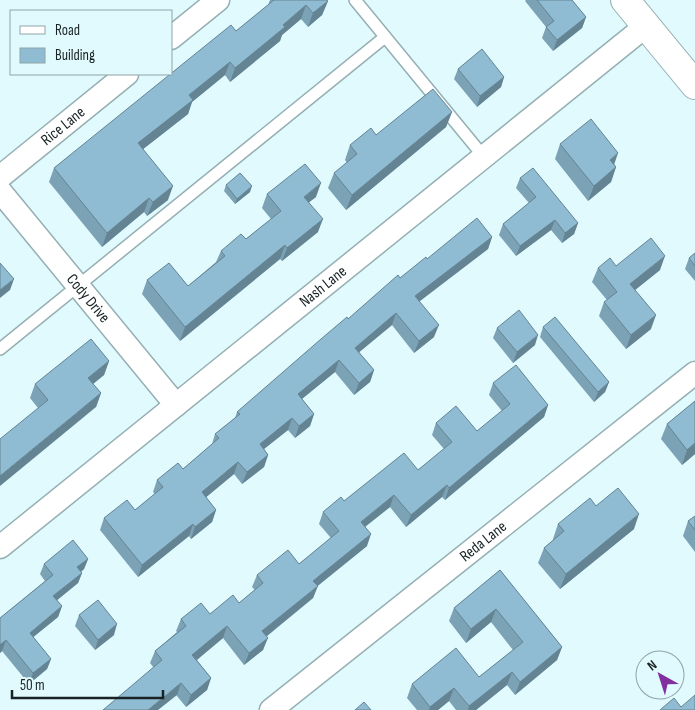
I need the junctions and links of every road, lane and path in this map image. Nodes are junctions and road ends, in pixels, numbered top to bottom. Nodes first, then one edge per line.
1 (218, 0) edge
2 (355, 0) edge
3 (625, 0) edge
4 (647, 25) junction
5 (172, 37) edge
6 (385, 37) junction
7 (126, 75) edge
8 (695, 85) edge
9 (484, 156) junction
10 (0, 178) edge
11 (0, 192) edge
12 (78, 286) junction
13 (0, 349) edge
14 (695, 373) edge
15 (176, 405) junction
16 (0, 546) edge
17 (271, 710) edge

1 - 5 street
2 - 6 lane
3 - 4 main road
4 - 8 main road
4 - 9 street, Nash Lane
6 - 9 lane
6 - 12 lane
7 - 10 street, Rice Lane
9 - 15 street, Nash Lane
11 - 12 street, Cody Drive
12 - 13 lane
12 - 15 street, Cody Drive
14 - 17 street, Reda Lane
15 - 16 street, Nash Lane

